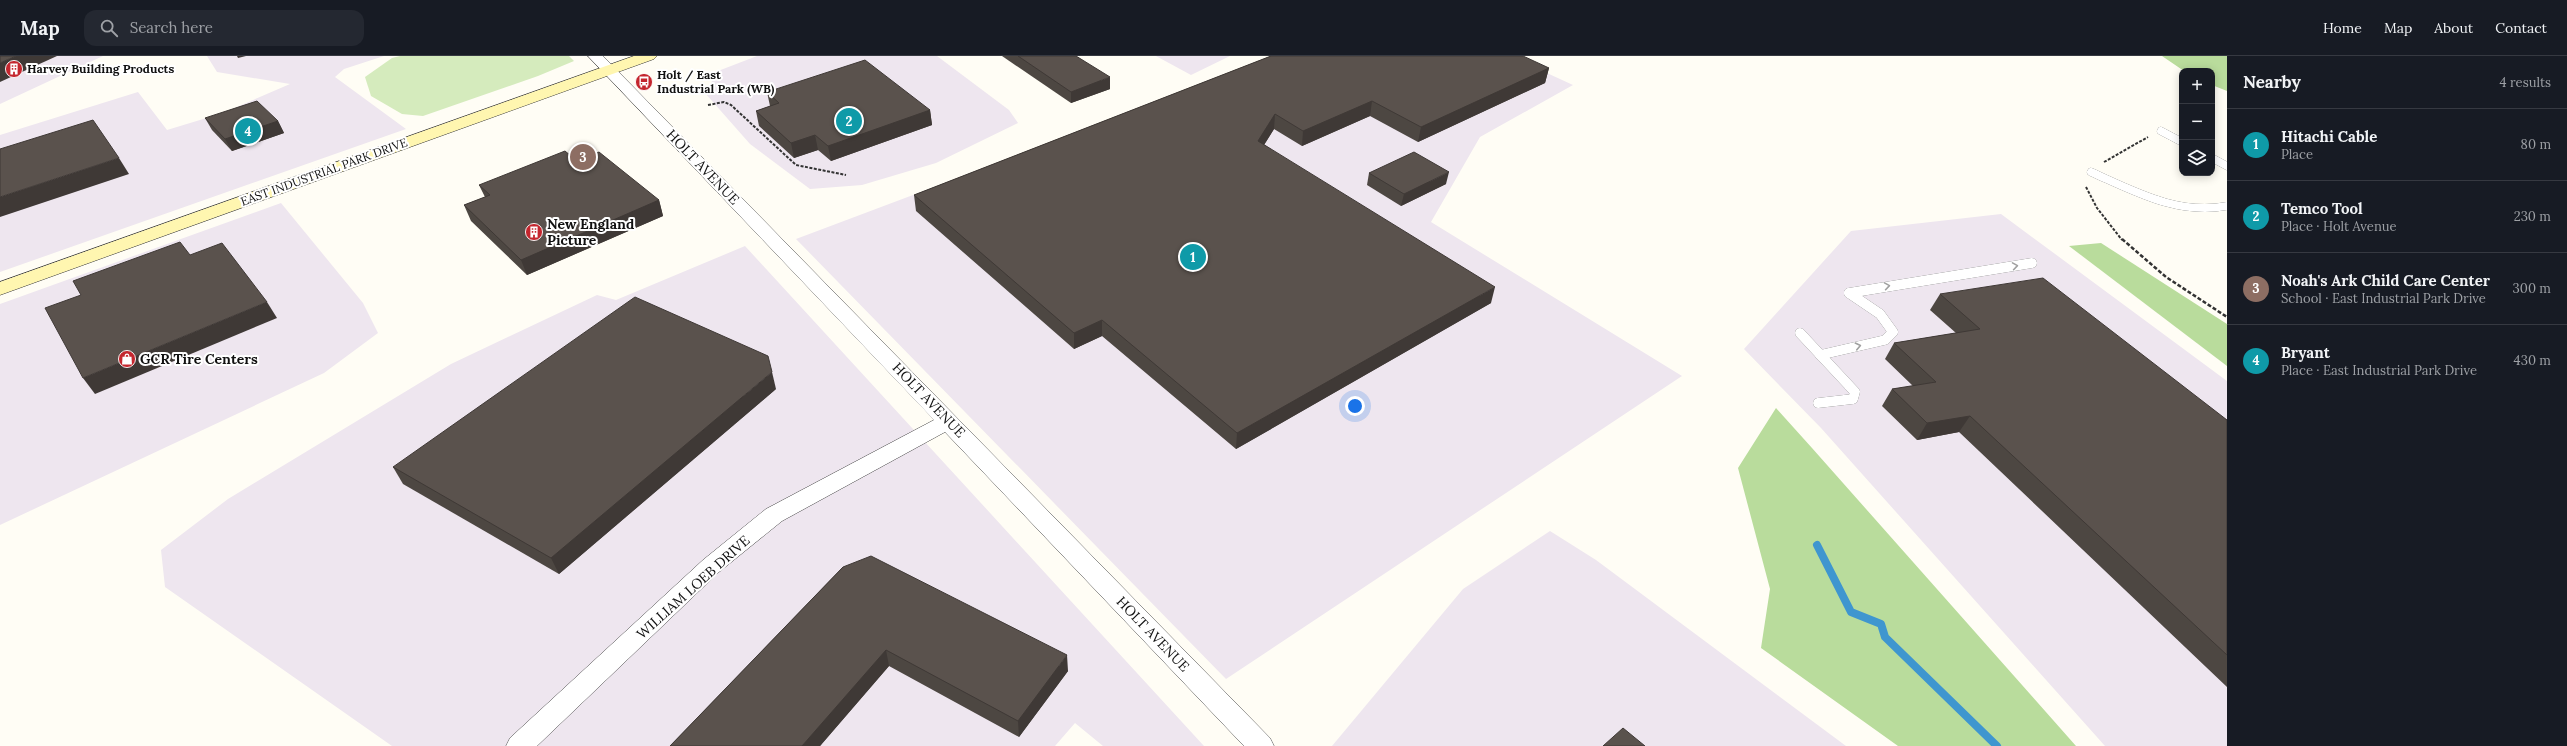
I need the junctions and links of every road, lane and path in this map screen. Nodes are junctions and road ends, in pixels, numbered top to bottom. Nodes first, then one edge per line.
1 (595, 56) edge
2 (648, 56) edge
3 (608, 70) junction
4 (708, 105) dead end
5 (2161, 131) joint
6 (2179, 140) edge
7 (2215, 160) edge
8 (2227, 166) edge
9 (2091, 172) junction
10 (846, 175) dead end
11 (2227, 206) edge
12 (2032, 263) dead end
13 (0, 289) edge
14 (2227, 317) edge
15 (1800, 333) dead end
16 (1820, 355) junction
17 (1818, 403) dead end
18 (949, 421) junction
19 (520, 746) edge
20 (1261, 746) edge

1 - 3 street, HOLT AVENUE
2 - 3 street, EAST INDUSTRIAL PARK DRIVE
3 - 13 street, EAST INDUSTRIAL PARK DRIVE
3 - 18 street, HOLT AVENUE
4 - 10 path
5 - 6 lane
5 - 9 path
7 - 8 lane
9 - 11 lane
9 - 14 path
16 -> 12 lane
15 - 16 lane
16 - 17 lane
18 - 19 street, WILLIAM LOEB DRIVE
18 - 20 street, HOLT AVENUE

